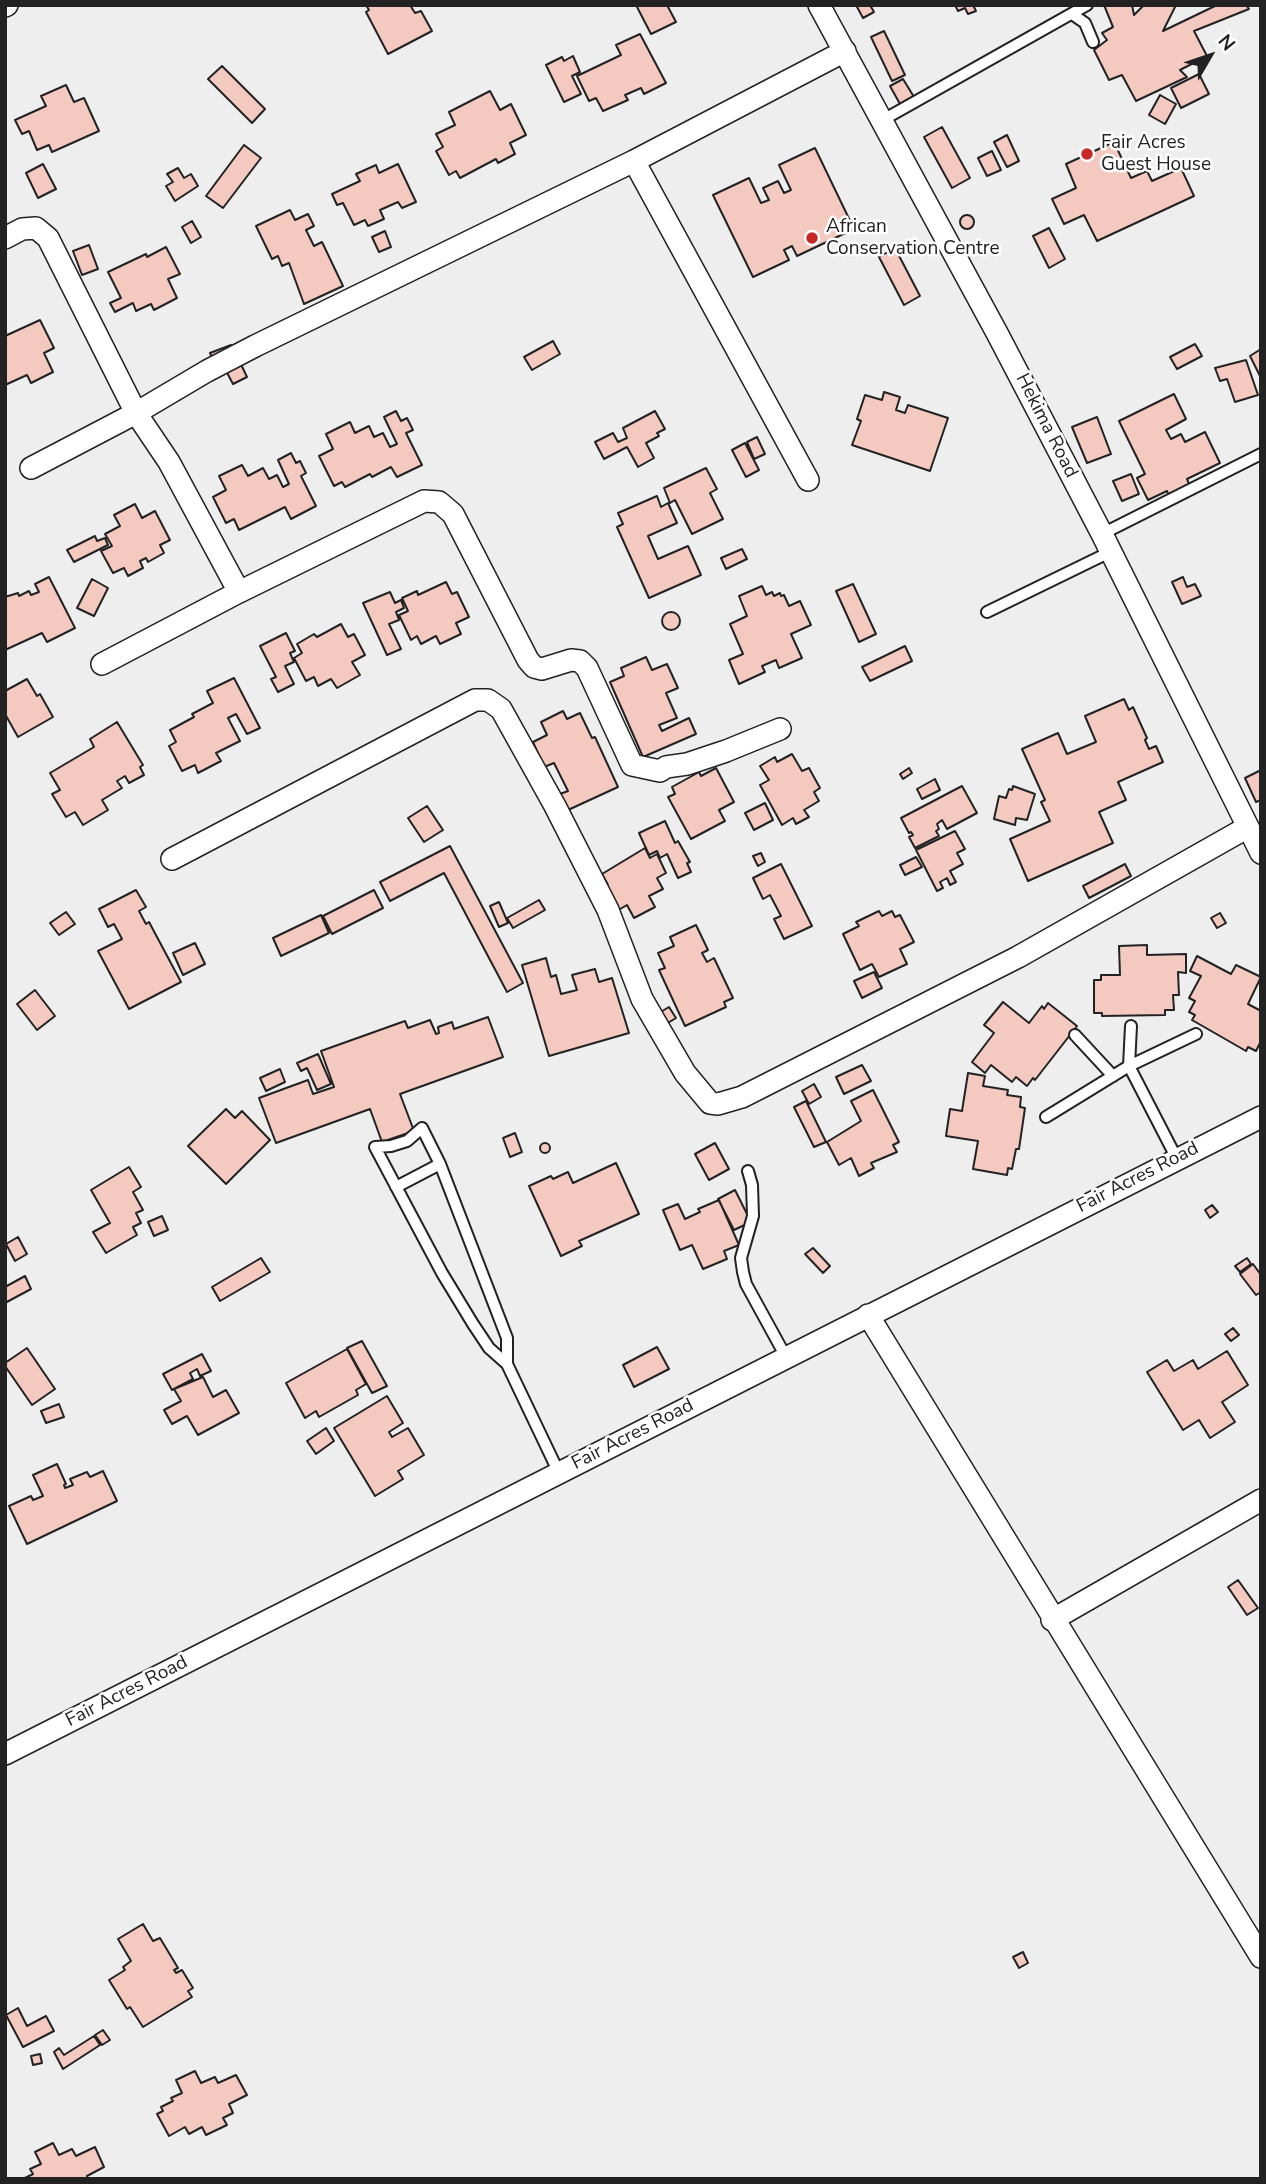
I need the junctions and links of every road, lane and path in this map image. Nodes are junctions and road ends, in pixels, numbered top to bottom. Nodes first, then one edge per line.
1 (820, 5) edge
2 (1087, 5) edge
3 (1072, 14) junction
4 (1093, 42) dead end
5 (845, 51) junction
6 (881, 121) junction
7 (634, 161) junction
8 (5, 238) edge
9 (136, 413) junction
10 (1261, 454) edge
11 (31, 468) dead end
12 (808, 480) dead end
13 (1106, 543) junction
14 (239, 592) junction
15 (987, 612) dead end
16 (102, 664) dead end
17 (780, 729) dead end
18 (1248, 827) junction
19 (1261, 853) edge
20 (172, 859) dead end
21 (1131, 1026) dead end
22 (1196, 1034) dead end
23 (1075, 1035) dead end
24 (1129, 1066) junction
25 (1113, 1076) junction
26 (1046, 1116) dead end
27 (1261, 1116) edge
28 (1177, 1159) junction
29 (440, 1164) junction
30 (748, 1171) dead end
31 (396, 1187) junction
32 (868, 1315) junction
33 (786, 1357) junction
34 (507, 1364) junction
35 (559, 1473) junction
36 (1261, 1500) edge
37 (1052, 1620) junction
38 (5, 1754) edge
39 (1261, 1957) edge

1 - 5 street, Hekima Road
2 - 3 lane
3 - 4 lane
3 - 6 lane
5 - 6 street, Hekima Road
5 - 7 street
6 - 13 street, Hekima Road
7 - 9 street
7 - 12 street
8 - 9 street
9 - 11 street
9 - 14 street
10 - 13 lane
13 - 15 lane
13 - 18 street, Hekima Road
14 - 16 street
14 - 17 street
18 - 19 street, Hekima Road
18 - 20 street
21 - 24 lane
22 - 24 lane
23 - 25 lane
24 - 25 lane
24 - 28 lane
25 - 26 lane
27 - 28 street, Fair Acres Road
28 - 32 street, Fair Acres Road
29 - 31 lane
29 - 31 lane
29 - 34 lane
30 - 33 lane
31 - 34 lane
32 - 33 street, Fair Acres Road
32 - 37 street
33 - 35 street, Fair Acres Road
34 - 35 lane
35 - 38 street, Fair Acres Road
36 - 37 street
37 - 39 street

